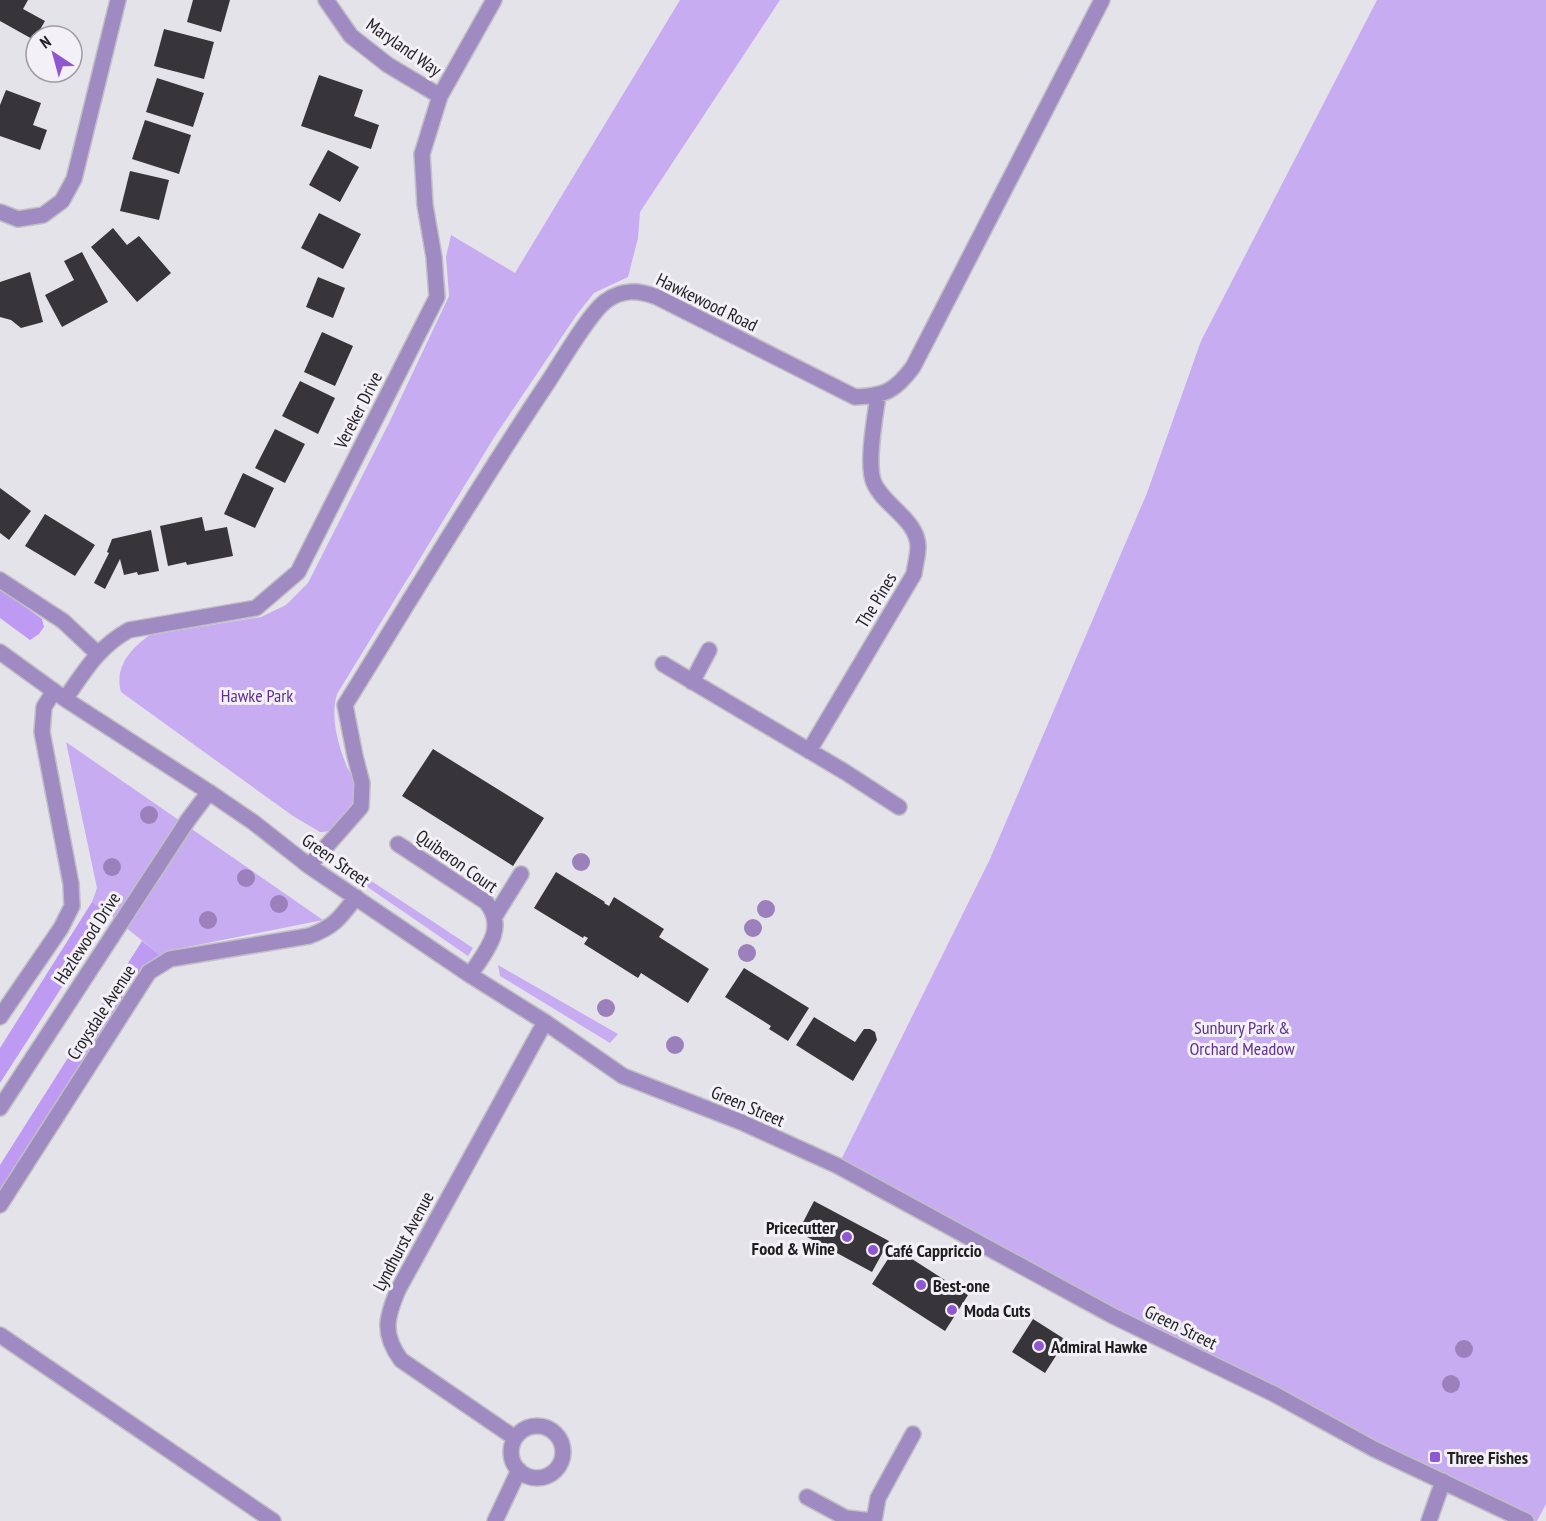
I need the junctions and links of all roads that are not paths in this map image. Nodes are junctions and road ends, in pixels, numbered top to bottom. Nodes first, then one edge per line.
1 (118, 0) edge
2 (326, 0) edge
3 (494, 0) edge
4 (1102, 0) edge
5 (440, 96) junction
6 (0, 212) edge
7 (878, 396) junction
8 (0, 580) edge
9 (709, 650) dead end
10 (0, 652) edge
11 (97, 653) junction
12 (663, 664) dead end
13 (692, 682) junction
14 (60, 695) junction
15 (809, 751) junction
16 (209, 792) junction
17 (899, 807) dead end
18 (398, 844) dead end
19 (309, 866) junction
20 (521, 874) dead end
21 (356, 897) junction
22 (495, 916) junction
23 (470, 975) junction
24 (0, 1017) edge
25 (545, 1022) junction
26 (0, 1108) edge
27 (0, 1205) edge
28 (0, 1335) edge
29 (913, 1434) dead end
30 (515, 1438) junction
31 (519, 1470) junction
32 (1443, 1481) junction
33 (807, 1497) dead end
34 (273, 1521) edge
35 (495, 1521) edge
36 (874, 1521) edge
37 (1429, 1521) edge
38 (1526, 1521) edge

1 - 6 street
2 - 5 street, Maryland Way
3 - 5 street, Vereker Drive
4 - 7 street
5 - 11 street, Vereker Drive
7 - 15 street, The Pines
7 - 19 street, Hawkewood Road
8 - 11 street
9 - 13 street
10 - 14 street, Green Street
11 - 14 street, Vereker Drive
12 - 13 street
13 - 15 street
14 - 16 street, Green Street
14 - 24 street
15 - 17 street
16 - 19 street, Green Street
16 - 26 street, Hazlewood Drive
18 - 22 street, Quiberon Court
19 - 21 street, Green Street
20 - 22 street
21 - 23 street, Green Street
21 - 27 street, Croysdale Avenue
22 - 23 street, Quiberon Court
23 - 25 street, Green Street
25 - 30 street, Lyndhurst Avenue
25 - 32 street, Green Street
28 - 34 street
29 - 36 street
30 - 31 street
30 - 31 street
31 - 35 street
32 - 37 street
32 - 38 street, Green Street
33 - 36 street

